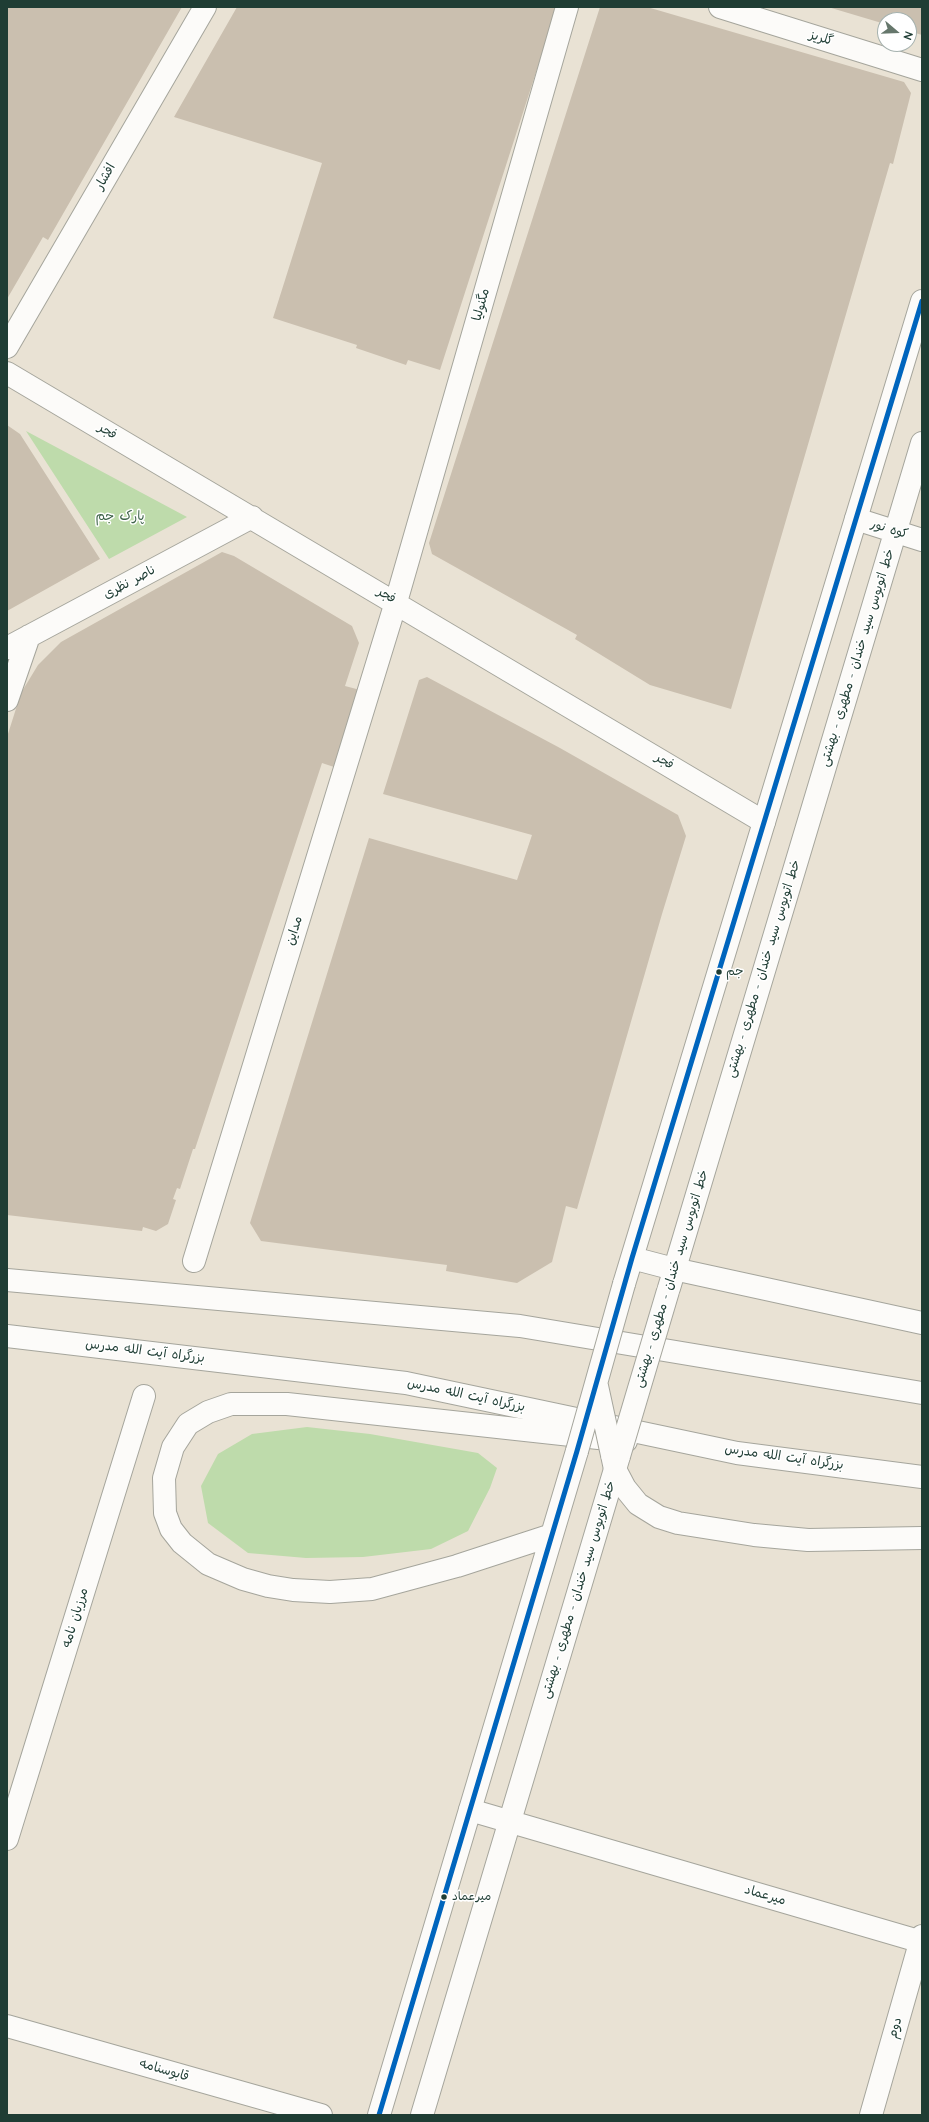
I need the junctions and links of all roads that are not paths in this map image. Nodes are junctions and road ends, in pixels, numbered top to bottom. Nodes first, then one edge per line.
1 (205, 7) edge
2 (567, 7) edge
3 (720, 7) edge
4 (922, 70) edge
5 (922, 301) edge
6 (7, 347) edge
7 (7, 373) edge
8 (922, 443) edge
9 (252, 518) junction
10 (856, 520) junction
11 (896, 532) junction
12 (922, 540) edge
13 (396, 602) junction
14 (29, 636) junction
15 (7, 648) edge
16 (7, 700) edge
17 (764, 822) junction
18 (632, 1258) junction
19 (194, 1261) dead end
20 (674, 1269) junction
21 (7, 1280) edge
22 (922, 1323) edge
23 (7, 1336) edge
24 (596, 1383) junction
25 (922, 1393) edge
26 (144, 1396) dead end
27 (737, 1453) junction
28 (615, 1460) junction
29 (922, 1477) edge
30 (552, 1534) junction
31 (922, 1538) edge
32 (470, 1810) junction
33 (510, 1822) junction
34 (7, 1839) edge
35 (921, 1940) edge
36 (7, 2026) edge
37 (320, 2115) edge
38 (379, 2115) edge
39 (422, 2115) edge
40 (871, 2115) edge

1 - 6 main road, افشار
2 - 13 main road, مگنولیا
3 - 4 main road, گلریز
5 - 10 main road
7 - 9 main road, فجر
8 - 11 main road, خط اتوبوس سید خندان - مطهری - بهشتی
9 - 13 main road, فجر
9 - 14 main road, ناصر نظری
10 - 11 main road, کوه نور
10 - 17 main road
11 - 12 main road, کوه نور
11 - 20 main road, خط اتوبوس سید خندان - مطهری - بهشتی
13 - 17 main road, فجر
13 - 19 main road, مداین
14 - 15 main road, ناصر نظری
14 - 16 main road
17 - 18 main road
18 - 20 main road
18 - 24 main road, bridge
20 - 22 main road
20 - 28 main road, خط اتوبوس سید خندان - مطهری - بهشتی, bridge
21 - 25 main road
23 - 27 main road, بزرگراه آیت الله مدرس
24 - 28 main road, bridge
24 - 30 main road, bridge
26 - 34 main road, مرزبان نامه
27 - 29 main road, بزرگراه آیت الله مدرس
27 - 30 main road
28 - 31 main road
28 - 33 main road, خط اتوبوس سید خندان - مطهری - بهشتی
30 - 32 main road
32 - 33 main road, میرعماد
32 - 38 main road
33 - 35 main road, میرعماد
33 - 39 main road, خط اتوبوس سید خندان - مطهری - بهشتی
35 - 40 main road, دوم
36 - 37 main road, قابوسنامه

